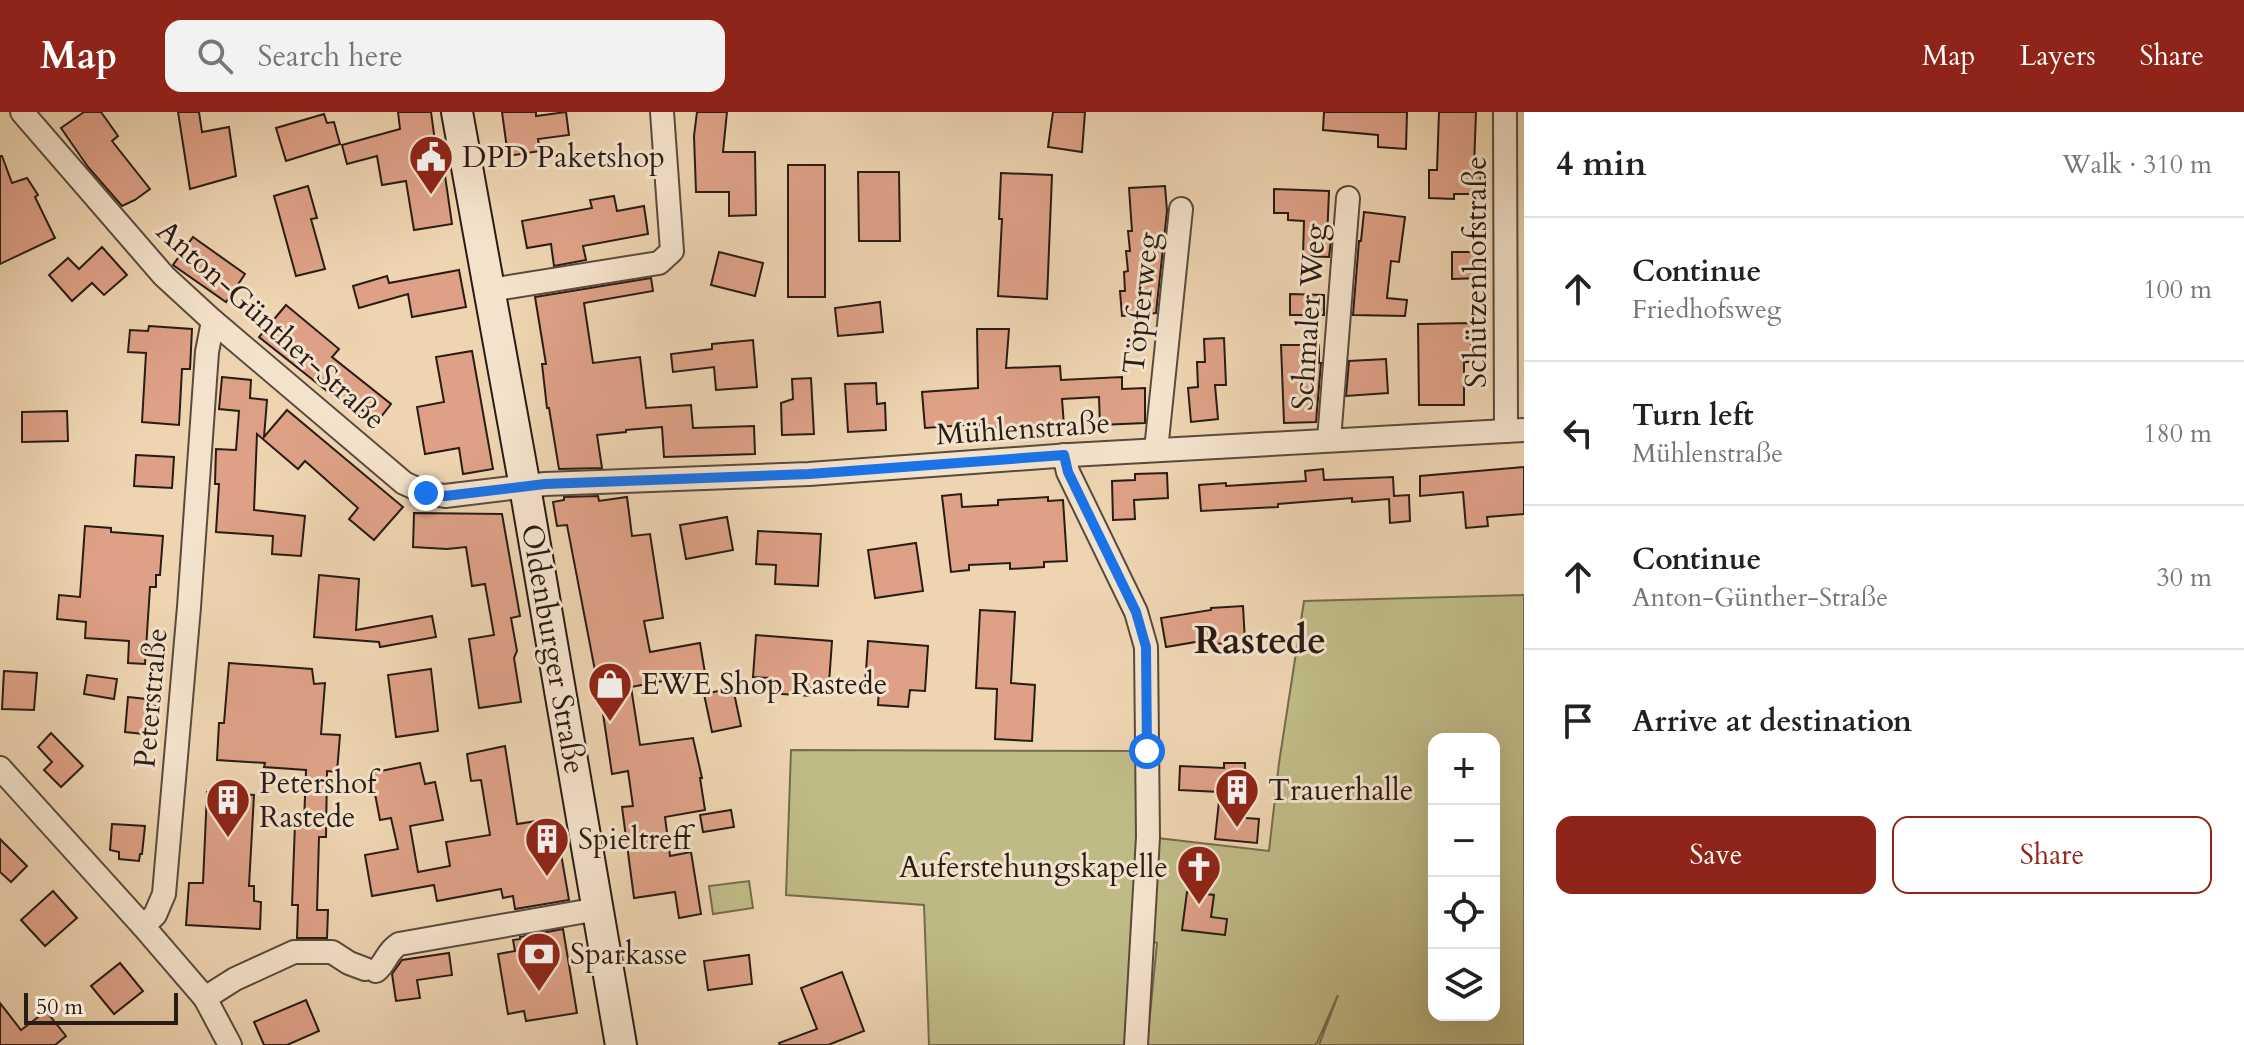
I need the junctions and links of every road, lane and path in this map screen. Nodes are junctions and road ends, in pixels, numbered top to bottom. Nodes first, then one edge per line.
1 (22, 112) edge
2 (457, 112) edge
3 (662, 112) edge
4 (1505, 112) edge
5 (1348, 198) dead end
6 (1181, 209) dead end
7 (490, 290) junction
8 (213, 321) junction
9 (1515, 431) edge
10 (1329, 440) junction
11 (1156, 450) junction
12 (1064, 455) junction
13 (525, 487) junction
14 (0, 768) edge
15 (598, 909) junction
16 (143, 926) junction
17 (205, 998) junction
18 (230, 1045) edge
19 (621, 1045) edge
20 (1136, 1045) edge

1 - 8 street, Anton-Günther-Straße
2 - 7 street, Oldenburger Straße
3 - 7 street
4 - 9 street, Schützenhofstraße
5 - 10 street, Schmaler Weg
6 - 11 street, Töpferweg
7 - 13 street, Oldenburger Straße
8 - 13 street, Anton-Günther-Straße
8 - 16 street, Peterstraße
9 - 10 street, Mühlenstraße
10 - 11 street, Mühlenstraße
11 - 12 street, Mühlenstraße
12 - 13 street, Mühlenstraße
12 - 20 street
13 - 15 street, Oldenburger Straße
14 - 16 street
15 - 17 street
15 - 19 street, Oldenburger Straße
16 - 17 street
17 - 18 street

